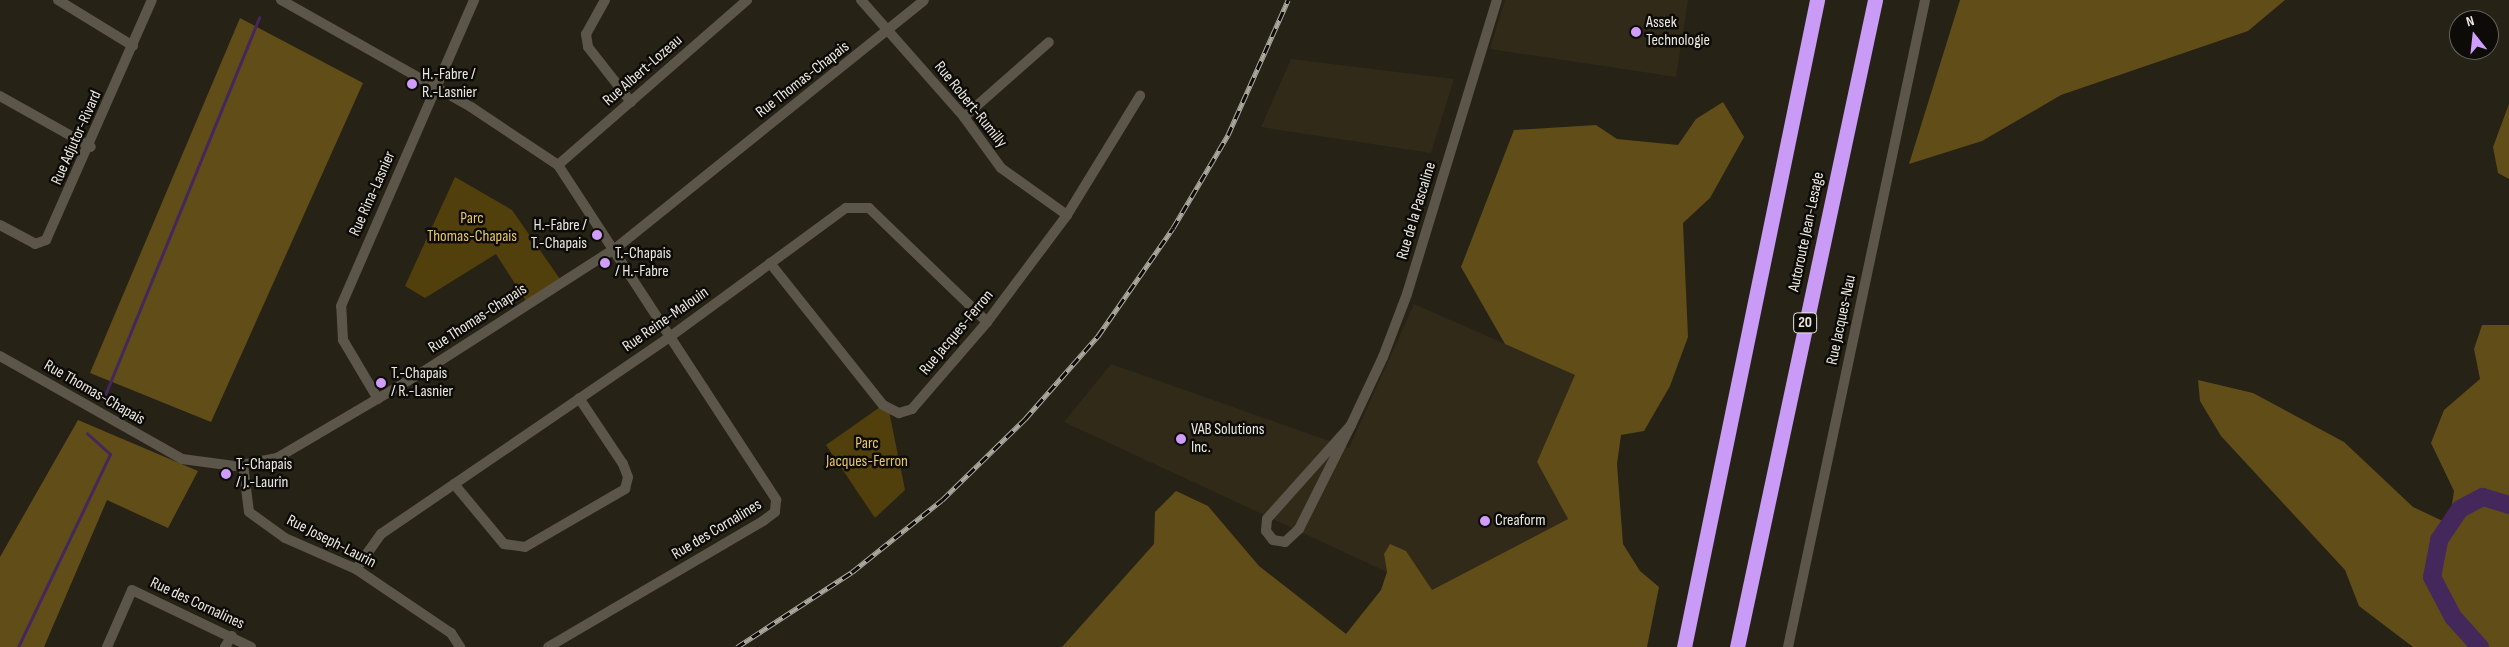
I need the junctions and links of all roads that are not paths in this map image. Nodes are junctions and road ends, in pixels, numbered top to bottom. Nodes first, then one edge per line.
1 (58, 0) edge
2 (152, 0) edge
3 (281, 0) edge
4 (474, 0) edge
5 (605, 0) edge
6 (747, 0) edge
7 (861, 0) edge
8 (924, 0) edge
9 (1497, 0) edge
10 (1817, 0) edge
11 (1875, 0) edge
12 (1925, 0) edge
13 (890, 30) junction
14 (1049, 42) dead end
15 (133, 46) junction
16 (436, 87) junction
17 (0, 96) edge
18 (1140, 96) dead end
19 (631, 102) junction
20 (964, 117) junction
21 (91, 147) junction
22 (558, 165) junction
23 (1068, 215) junction
24 (0, 226) edge
25 (616, 248) junction
26 (770, 264) junction
27 (987, 322) junction
28 (671, 336) junction
29 (0, 356) edge
30 (579, 398) junction
31 (378, 399) junction
32 (1351, 425) junction
33 (244, 464) junction
34 (454, 484) junction
35 (356, 568) junction
36 (232, 636) junction
37 (107, 647) edge
38 (225, 647) edge
39 (251, 647) edge
40 (460, 647) edge
41 (548, 647) edge
42 (1684, 647) edge
43 (1736, 647) edge
44 (1788, 647) edge

1 - 15 street
2 - 15 street, Rue Adjutor-Rivard
3 - 16 street
4 - 16 street, Rue Rina-Lasnier
5 - 19 street
6 - 19 street, Rue Albert-Lozeau
7 - 13 street, Rue Robert-Rumilly
8 - 13 street, Rue Thomas-Chapais
9 - 32 street, Rue de la Pascaline
10 - 42 highway
11 - 43 highway, Autoroute Jean-Lesage / 20
12 - 44 street, Rue Jacques-Nau
13 - 20 street, Rue Robert-Rumilly
13 - 25 street, Rue Thomas-Chapais
14 - 20 street
15 - 21 street, Rue Adjutor-Rivard
16 - 22 street
16 - 31 street, Rue Rina-Lasnier
17 - 21 street
18 - 23 street, Rue Jacques-Ferron
19 - 22 street, Rue Albert-Lozeau
20 - 23 street, Rue Robert-Rumilly
21 - 24 street, Rue Adjutor-Rivard
22 - 25 street
23 - 27 street, Rue Jacques-Ferron
25 - 28 street
25 - 31 street, Rue Thomas-Chapais
26 - 27 street, Rue Reine-Malouin
26 - 27 street, Rue Jacques-Ferron
26 - 28 street, Rue Reine-Malouin
28 - 30 street, Rue Reine-Malouin
28 - 41 street, Rue des Cornalines
29 - 33 street, Rue Thomas-Chapais
30 - 34 street, Rue Reine-Malouin
30 - 34 street
31 - 33 street, Rue Thomas-Chapais
32 - 32 street, Rue de la Pascaline
33 - 35 street, Rue Joseph-Laurin
34 - 35 street, Rue Reine-Malouin
35 - 40 street, Rue Joseph-Laurin
36 - 37 street, Rue des Cornalines
36 - 38 street
36 - 39 street, Rue des Cornalines

